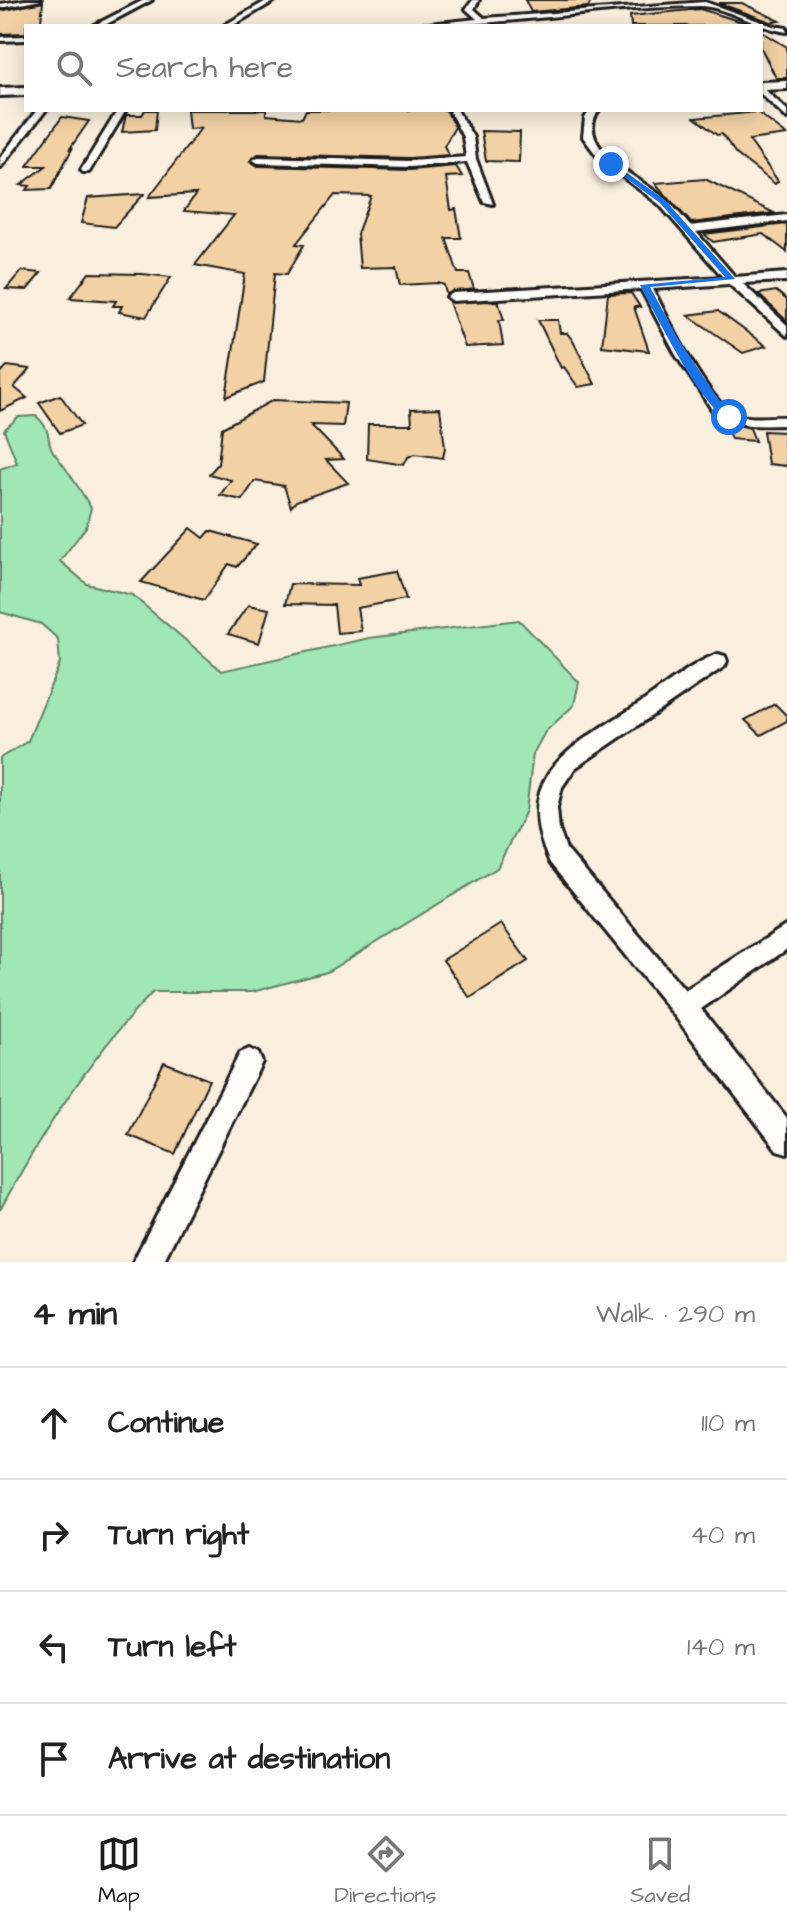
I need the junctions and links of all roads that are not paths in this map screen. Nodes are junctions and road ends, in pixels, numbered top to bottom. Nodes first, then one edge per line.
1 (38, 0) edge
2 (149, 0) edge
3 (273, 0) edge
4 (476, 0) edge
5 (657, 0) edge
6 (0, 6) edge
7 (649, 9) junction
8 (484, 22) junction
9 (101, 24) edge
10 (231, 24) edge
11 (448, 24) edge
12 (761, 24) edge
13 (763, 25) edge
14 (787, 30) edge
15 (24, 38) edge
16 (0, 39) edge
17 (787, 85) edge
18 (763, 87) edge
19 (763, 89) edge
20 (24, 91) edge
21 (0, 92) edge
22 (40, 112) edge
23 (121, 112) edge
24 (454, 112) edge
25 (594, 112) edge
26 (787, 115) edge
27 (471, 159) junction
28 (258, 160) dead end
29 (0, 165) edge
30 (86, 170) dead end
31 (489, 202) dead end
32 (787, 218) edge
33 (688, 230) junction
34 (787, 277) edge
35 (731, 279) junction
36 (645, 285) junction
37 (453, 297) dead end
38 (787, 332) edge
39 (787, 421) edge
40 (718, 661) dead end
41 (787, 936) edge
42 (683, 1006) junction
43 (249, 1062) dead end
44 (787, 1140) edge
45 (148, 1262) edge

1 - 6 street
2 - 9 street
3 - 10 street
4 - 8 street
5 - 7 street
7 - 8 street
7 - 12 street
8 - 11 street
13 - 14 street
15 - 16 street
17 - 18 main road
19 - 26 street
20 - 21 main road
22 - 29 street
23 - 30 street
24 - 27 street
25 - 33 street
27 - 28 street
27 - 31 street
32 - 33 street
33 - 35 street
34 - 35 street
35 - 36 street
35 - 38 street
36 - 37 street
36 - 39 street
40 - 42 street
41 - 42 street
42 - 44 street
43 - 45 street

